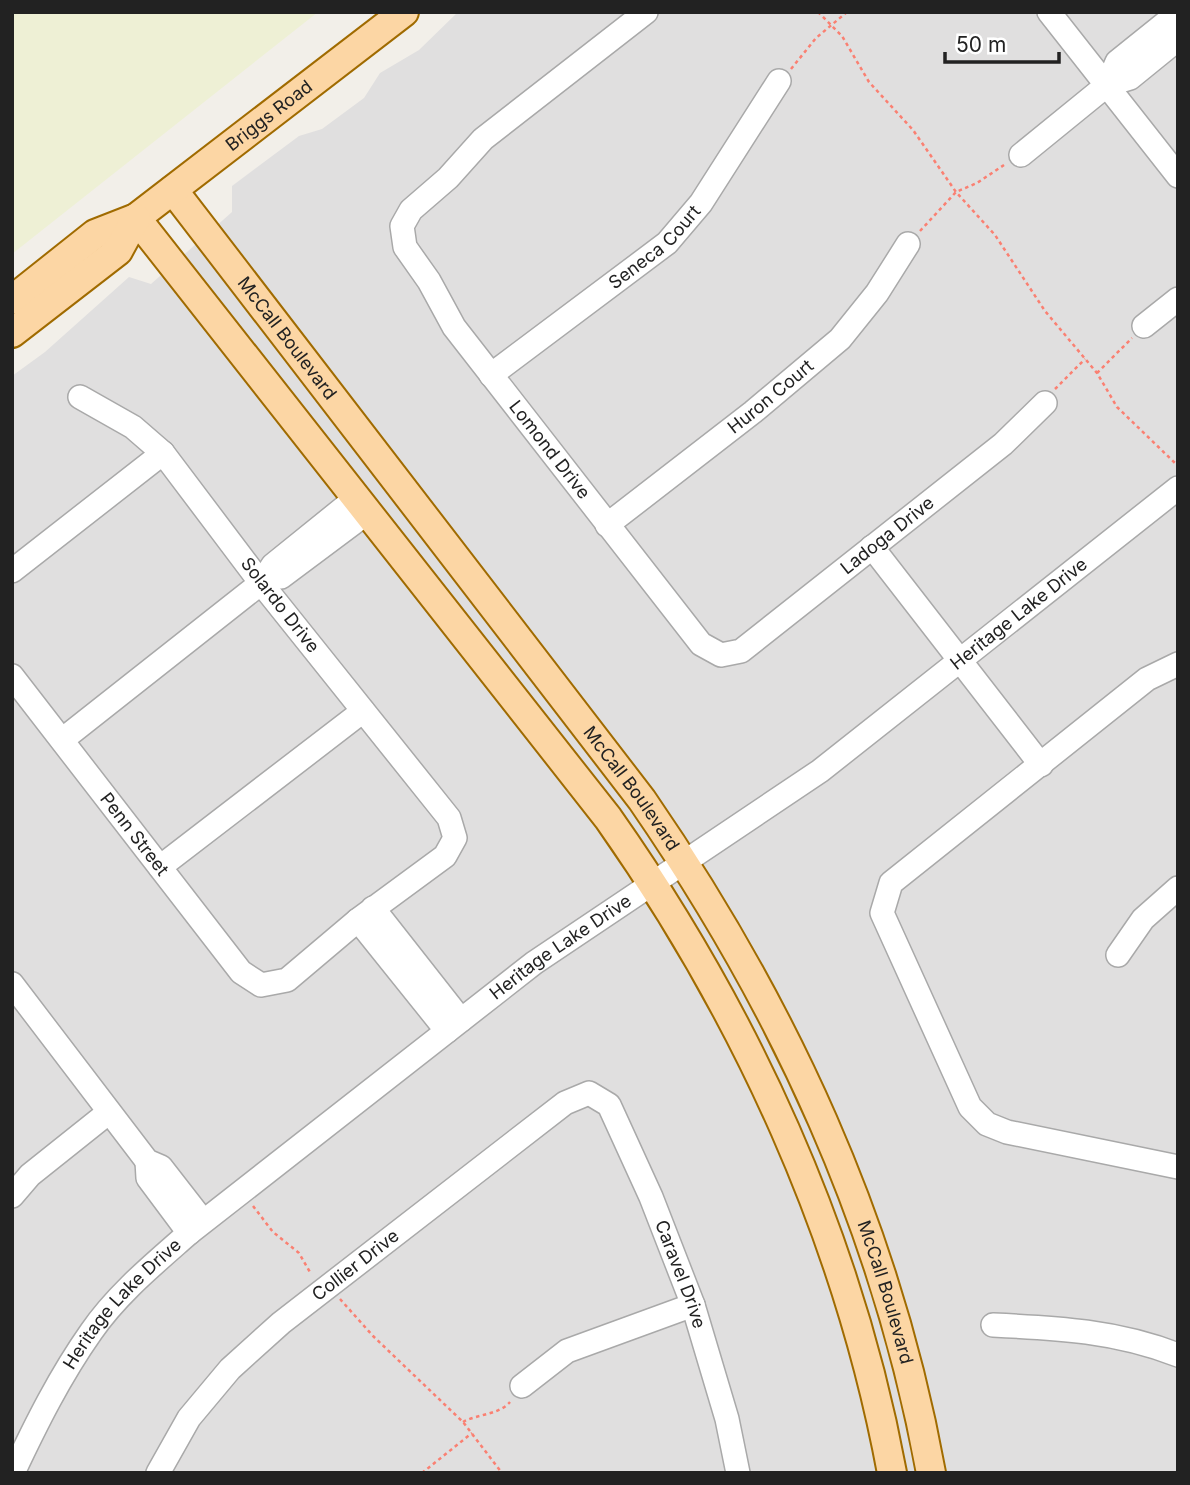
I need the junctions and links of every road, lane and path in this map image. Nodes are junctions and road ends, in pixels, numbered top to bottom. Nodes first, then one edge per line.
1 (404, 12) edge
2 (646, 12) edge
3 (818, 12) edge
4 (846, 12) edge
5 (1049, 12) edge
6 (1178, 13) edge
7 (830, 25) junction
8 (1178, 39) edge
9 (779, 81) joint
10 (1107, 86) junction
11 (1021, 155) joint
12 (1178, 176) edge
13 (173, 190) junction
14 (956, 191) junction
15 (136, 218) junction
16 (908, 244) joint
17 (1178, 299) edge
18 (12, 300) edge
19 (1144, 326) joint
20 (12, 333) edge
21 (1084, 359) junction
22 (1097, 373) junction
23 (491, 375) junction
24 (80, 397) dead end
25 (1045, 403) joint
26 (163, 453) junction
27 (1177, 464) edge
28 (1178, 488) edge
29 (362, 505) junction
30 (607, 524) junction
31 (865, 553) junction
32 (12, 571) edge
33 (261, 583) junction
34 (721, 656) joint
35 (1178, 664) edge
36 (953, 666) junction
37 (12, 676) edge
38 (363, 711) junction
39 (62, 740) junction
40 (1035, 769) junction
41 (684, 861) junction
42 (160, 867) junction
43 (652, 883) junction
44 (1178, 888) edge
45 (366, 914) junction
46 (1118, 955) dead end
47 (12, 984) edge
48 (454, 1026) junction
49 (589, 1093) joint
50 (109, 1111) junction
51 (1178, 1167) edge
52 (12, 1196) edge
53 (255, 1209) dead end
54 (196, 1227) junction
55 (327, 1288) junction
56 (692, 1306) junction
57 (993, 1325) dead end
58 (1178, 1355) edge
59 (523, 1386) joint
60 (463, 1422) junction
61 (472, 1433) junction
62 (13, 1473) edge
63 (158, 1473) edge
64 (422, 1473) edge
65 (502, 1473) edge
66 (738, 1473) edge
67 (892, 1473) edge
68 (931, 1473) edge

1 - 13 main road, Briggs Road
2 - 23 street, Lomond Drive
3 - 7 path
4 - 7 path
5 - 10 street
6 - 10 street
7 - 9 path
7 - 14 path
8 - 10 street
9 - 23 street, Seneca Court
10 - 11 street
10 - 12 street
11 - 14 path
13 - 15 main road, Briggs Road
13 - 41 main road, McCall Boulevard
14 - 16 path
14 - 21 path
15 - 18 main road, Briggs Road
15 - 20 main road, Briggs Road
15 - 29 main road, McCall Boulevard
16 - 30 street, Huron Court
17 - 19 street
19 - 22 path
21 - 22 path
21 - 25 path
22 - 27 path
23 - 30 street, Lomond Drive
24 - 26 street, Solardo Drive
25 - 31 street, Ladoga Drive
26 - 32 street
26 - 33 street, Solardo Drive
28 - 36 street, Heritage Lake Drive
29 - 33 street
29 - 43 main road, McCall Boulevard
30 - 34 street, Lomond Drive
31 - 34 street, Ladoga Drive
31 - 36 street
33 - 38 street, Solardo Drive
33 - 39 street
35 - 40 street
36 - 40 street
36 - 41 street, Heritage Lake Drive
37 - 39 street, Penn Street
38 - 42 street
38 - 45 street, Solardo Drive
39 - 42 street, Penn Street
40 - 51 street
41 - 43 street, Heritage Lake Drive
41 - 68 main road, McCall Boulevard
42 - 45 street, Penn Street
43 - 48 street, Heritage Lake Drive
43 - 67 main road, McCall Boulevard
44 - 46 street
45 - 48 street
47 - 50 street
48 - 54 street, Heritage Lake Drive
49 - 55 street, Collier Drive
49 - 56 street, Caravel Drive
50 - 52 street
50 - 54 street
53 - 55 path
54 - 62 street, Heritage Lake Drive
55 - 60 path
55 - 63 street, Collier Drive
56 - 59 street
56 - 66 street, Caravel Drive
57 - 58 street
59 - 60 path
60 - 61 path
61 - 64 path
61 - 65 path

